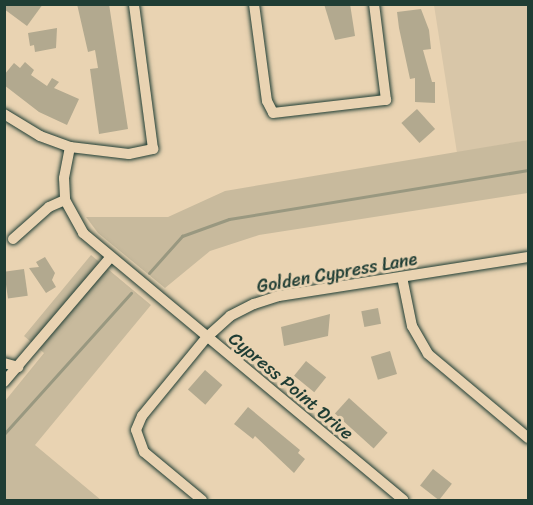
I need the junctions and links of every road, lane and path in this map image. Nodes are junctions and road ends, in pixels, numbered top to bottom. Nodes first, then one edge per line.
1 (134, 4) edge
2 (254, 4) edge
3 (374, 4) edge
4 (4, 114) edge
5 (70, 147) junction
6 (65, 200) junction
7 (13, 239) dead end
8 (528, 257) edge
9 (110, 258) junction
10 (402, 277) junction
11 (207, 338) junction
12 (4, 363) edge
13 (18, 367) junction
14 (4, 382) edge
15 (528, 438) edge
16 (202, 501) edge
17 (403, 501) edge

1 - 5 street
2 - 3 street
4 - 5 street
5 - 6 street
6 - 7 street
6 - 9 street, Cypress Point Drive
8 - 10 street, Golden Cypress Lane
9 - 11 street, Cypress Point Drive
9 - 13 street
10 - 11 street, Golden Cypress Lane
10 - 15 street
11 - 16 street, Golden Cypress Lane
11 - 17 street, Cypress Point Drive
12 - 13 street
13 - 14 street

